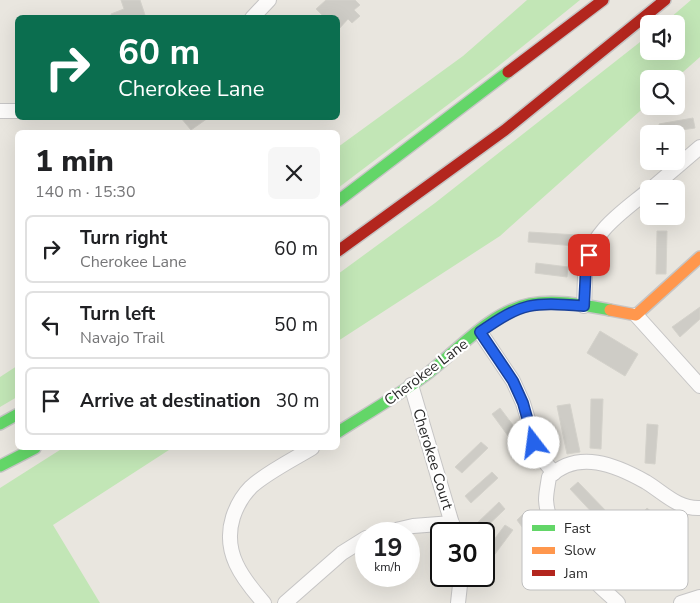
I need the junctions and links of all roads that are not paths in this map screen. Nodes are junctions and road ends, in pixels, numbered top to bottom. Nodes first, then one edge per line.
1 (269, 0) edge
2 (603, 0) edge
3 (665, 0) edge
4 (255, 15) edge
5 (0, 111) edge
6 (15, 111) edge
7 (700, 147) edge
8 (662, 180) edge
9 (640, 198) edge
10 (340, 199) edge
11 (340, 250) edge
12 (700, 257) edge
13 (584, 306) junction
14 (636, 315) junction
15 (480, 332) junction
16 (411, 385) junction
17 (700, 386) edge
18 (15, 416) edge
19 (0, 424) edge
20 (340, 431) edge
21 (31, 450) edge
22 (309, 450) edge
23 (0, 466) edge
24 (554, 473) junction
25 (700, 508) edge
26 (549, 510) edge
27 (452, 522) edge
28 (355, 545) edge
29 (459, 587) edge
30 (605, 590) edge
31 (700, 597) edge
32 (458, 601) edge
33 (264, 603) edge
34 (285, 603) edge
35 (618, 603) edge
36 (681, 603) edge

1 - 4 street
2 - 10 main road
3 - 11 main road
5 - 6 street
7 - 8 street
9 - 13 street
12 - 14 main road
13 - 14 main road, Cherokee Lane
13 - 15 main road, Cherokee Lane
14 - 17 street
15 - 16 main road, Cherokee Lane
15 - 24 street
16 - 20 main road, Cherokee Lane
16 - 27 street, Cherokee Court
18 - 19 main road
21 - 23 main road
22 - 33 street
24 - 25 street
24 - 26 street
28 - 34 street
29 - 32 street
30 - 35 street
31 - 36 street

